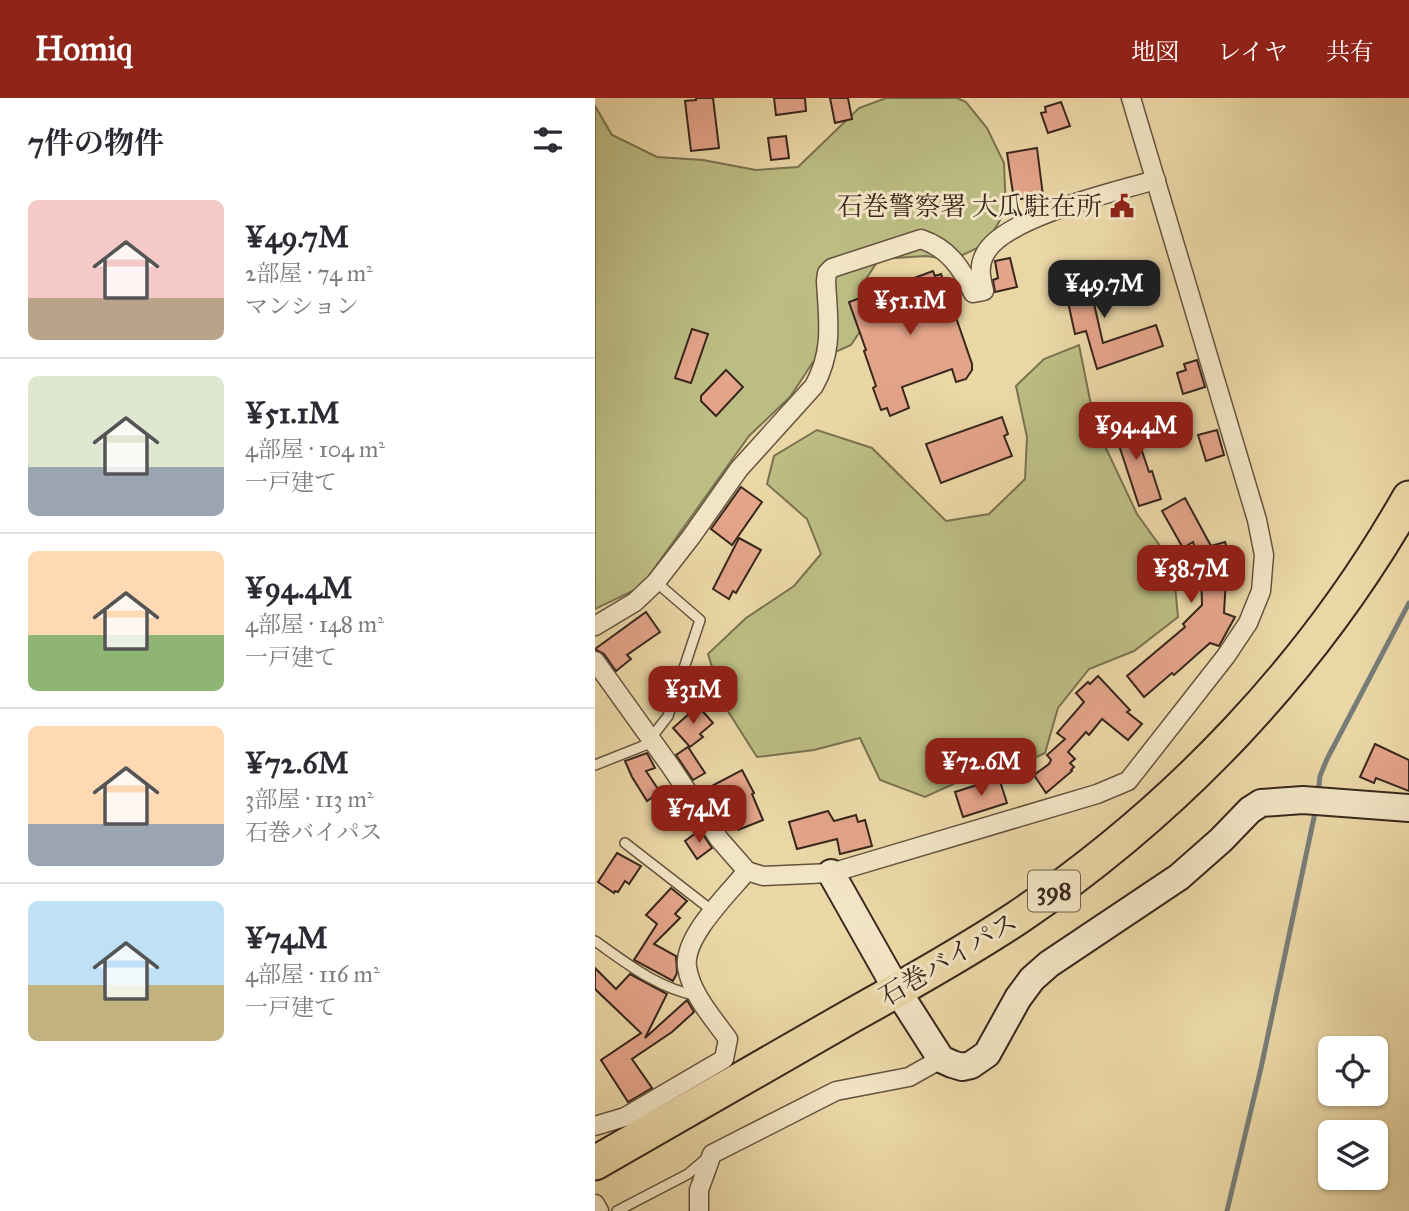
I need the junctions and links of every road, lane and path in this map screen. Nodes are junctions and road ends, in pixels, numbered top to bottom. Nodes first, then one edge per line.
1 (1131, 98) edge
2 (1156, 180) junction
3 (1409, 498) edge
4 (656, 582) junction
5 (595, 626) edge
6 (595, 661) edge
7 (652, 740) junction
8 (595, 765) edge
9 (1409, 807) edge
10 (625, 843) dead end
11 (747, 871) junction
12 (831, 873) junction
13 (714, 912) junction
14 (595, 942) edge
15 (897, 990) junction
16 (699, 997) junction
17 (941, 1059) junction
18 (595, 1126) edge
19 (712, 1154) junction
20 (595, 1163) edge
21 (595, 1204) edge
22 (599, 1211) edge
23 (617, 1211) edge
24 (699, 1211) edge

1 - 2 street
2 - 4 street
2 - 12 street
3 - 15 highway, 石巻バイパス / 398
4 - 5 street
4 - 7 lane
6 - 7 street
7 - 8 lane
7 - 11 street
9 - 17 street
10 - 13 lane
11 - 12 street
11 - 13 street
12 - 15 street
13 - 16 street
14 - 16 lane
15 - 17 street
15 - 20 highway, 石巻バイパス / 398
16 - 18 street
17 - 19 street
19 - 23 lane
19 - 24 street
21 - 22 street

